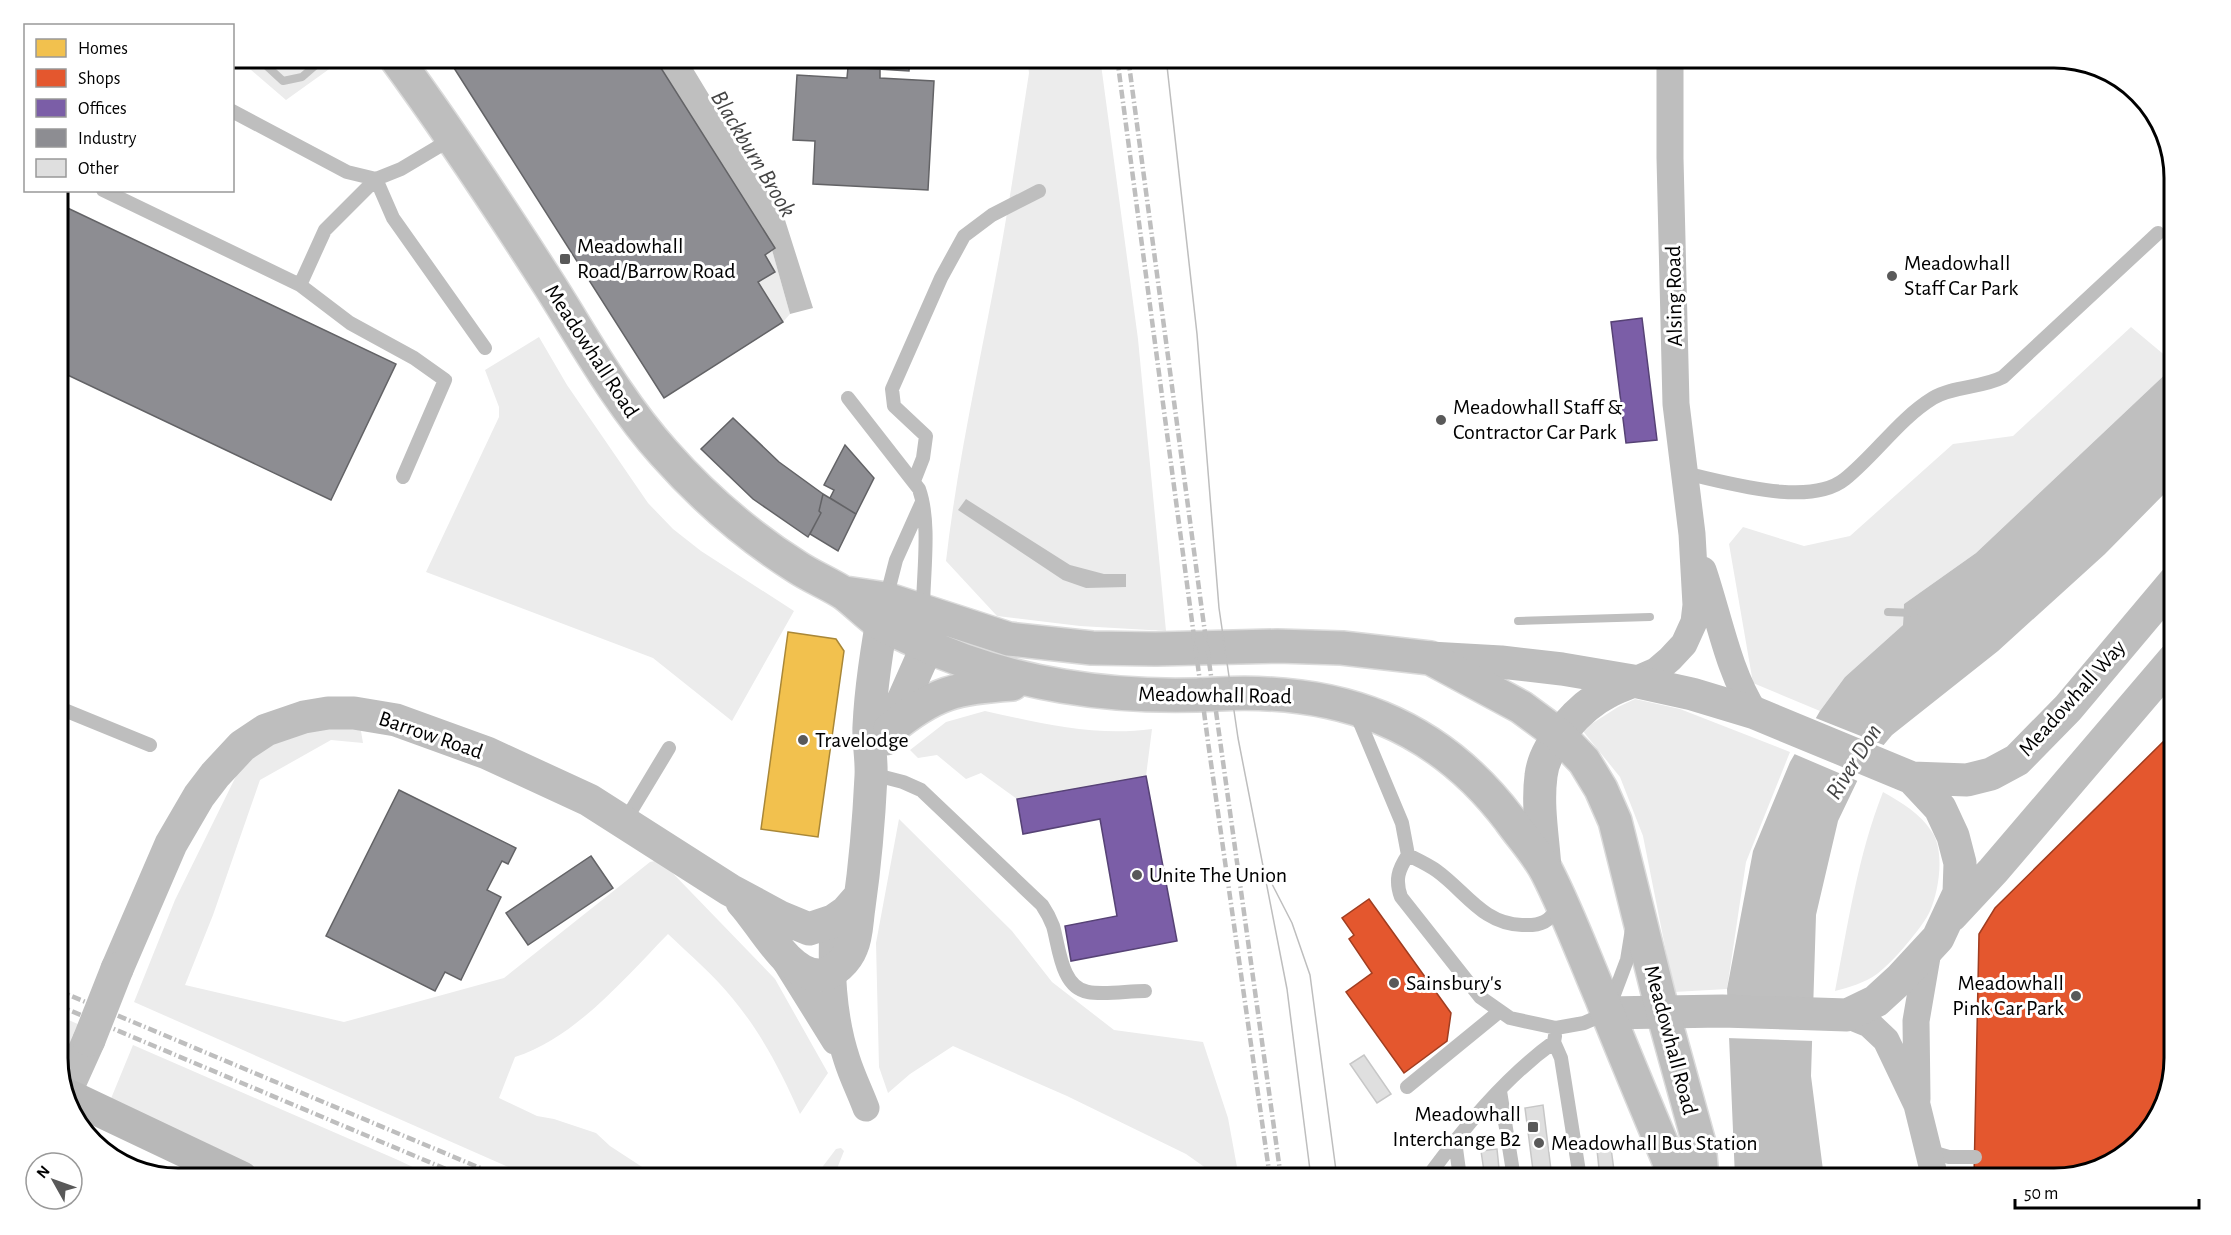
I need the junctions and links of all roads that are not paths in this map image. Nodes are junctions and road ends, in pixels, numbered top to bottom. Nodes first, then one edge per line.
1 (403, 68) edge
2 (1670, 68) edge
3 (234, 112) edge
4 (454, 137) junction
5 (376, 179) junction
6 (1039, 191) dead end
7 (107, 192) edge
8 (2158, 233) dead end
9 (300, 285) junction
10 (486, 348) dead end
11 (848, 398) dead end
12 (1684, 473) junction
13 (403, 477) dead end
14 (914, 481) junction
15 (923, 500) junction
16 (1692, 534) junction
17 (2163, 595) edge
18 (883, 612) junction
19 (923, 612) junction
20 (924, 645) junction
21 (1430, 658) junction
22 (2164, 671) edge
23 (1038, 681) junction
24 (1633, 681) junction
25 (1353, 706) junction
26 (68, 711) edge
27 (1755, 713) junction
28 (890, 729) junction
29 (1559, 735) junction
30 (150, 745) dead end
31 (669, 748) dead end
32 (872, 774) junction
33 (1912, 778) junction
34 (624, 821) junction
35 (1408, 855) junction
36 (1545, 868) junction
37 (730, 890) junction
38 (860, 896) junction
39 (1562, 903) junction
40 (1636, 903) junction
41 (780, 917) junction
42 (1948, 920) junction
43 (833, 921) junction
44 (779, 950) junction
45 (1928, 951) junction
46 (840, 984) junction
47 (1145, 991) dead end
48 (1500, 1011) junction
49 (1607, 1013) junction
50 (1663, 1013) junction
51 (1846, 1015) junction
52 (1556, 1028) junction
53 (1554, 1042) junction
54 (847, 1060) junction
55 (71, 1083) edge
56 (1407, 1087) dead end
57 (1500, 1091) junction
58 (75, 1097) edge
59 (1917, 1105) junction
60 (866, 1108) dead end
61 (1455, 1141) junction
62 (1928, 1151) junction
63 (1975, 1157) dead end
64 (218, 1168) edge
65 (1435, 1168) edge
66 (1459, 1168) edge
67 (1512, 1168) edge
68 (1578, 1168) edge
69 (1672, 1168) edge
70 (1701, 1168) edge
71 (1932, 1168) edge

1 - 4 street, Meadowhall Road
2 - 12 street, Alsing Road
3 - 5 lane
4 - 5 lane
4 - 18 street, Meadowhall Road
5 - 9 lane
5 - 10 lane
6 - 14 lane
7 - 9 lane
8 - 12 lane
9 - 13 lane
11 - 14 lane
12 - 16 street, Alsing Road
14 - 15 lane
15 - 18 lane
15 - 19 lane
16 - 24 street, Alsing Road
16 - 27 street, Alsing Road
17 - 33 street, Meadowhall Way
18 - 19 street, Meadowhall Road
18 - 20 street, Meadowhall Road
18 - 32 street
19 - 20 street
19 - 21 street, Meadowhall Road
20 - 23 street, Meadowhall Road
20 - 28 street
21 - 24 street, Meadowhall Road
21 - 29 street, Meadowhall Road
22 - 42 street, Meadowhall Way
23 - 25 street, Meadowhall Road
23 - 28 street
24 - 27 street, Meadowhall Way
24 - 29 street, Meadowhall Road
25 - 35 lane
25 - 36 street, Meadowhall Road
26 - 30 lane
27 - 33 street, Meadowhall Way
28 - 32 street
29 - 36 street, Meadowhall Road
29 - 40 street, Meadowhall Road
31 - 34 lane
32 - 38 street
32 - 47 lane
33 - 42 street, Meadowhall Way
34 - 37 street, Barrow Road
34 - 55 street, Barrow Road, bridge
35 - 39 lane
35 - 48 lane
36 - 39 street, Meadowhall Road
37 - 41 street, Barrow Road
37 - 44 street, Barrow Road
38 - 43 street, Barrow Road
38 - 46 street
39 - 49 street, Meadowhall Road
40 - 49 lane, Meadowhall Road
40 - 50 street, Meadowhall Road
41 - 43 street, Barrow Road
41 - 46 street
42 - 45 street, Meadowhall Way
43 - 46 street
44 - 46 street, Barrow Road
44 - 54 street
45 - 51 street, Meadowhall Way
45 - 59 street
46 - 54 street
48 - 52 lane
48 - 56 lane
49 - 50 street, Meadowhall Way
49 - 52 lane
49 - 69 street, Meadowhall Road
50 - 51 street, Meadowhall Way
50 - 70 street, Meadowhall Road
51 - 59 street
52 - 53 lane
53 - 57 lane
53 - 68 lane
54 - 60 street
57 - 61 lane
57 - 67 lane
58 - 64 main road
59 - 62 street
61 - 65 lane
61 - 66 lane
62 - 63 lane
62 - 71 street

